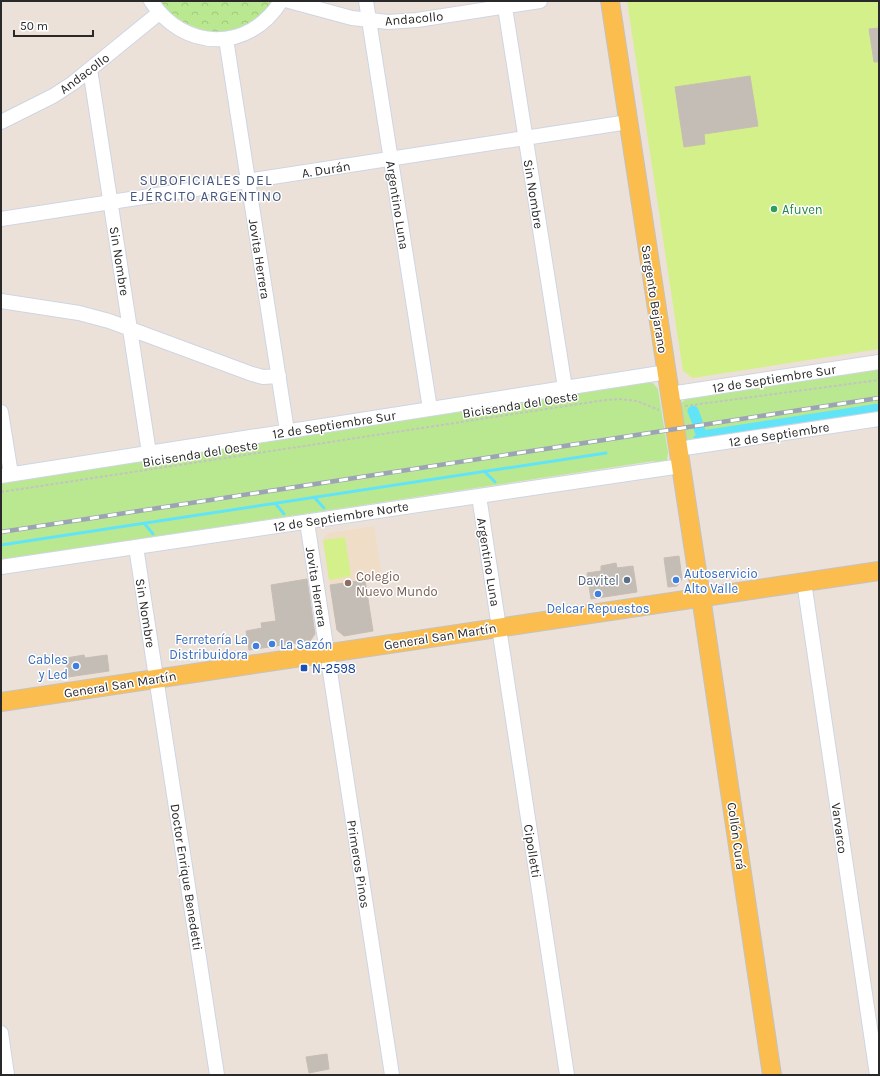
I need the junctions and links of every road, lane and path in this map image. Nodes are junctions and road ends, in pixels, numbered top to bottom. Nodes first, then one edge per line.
1 (151, 1) edge
2 (281, 1) edge
3 (289, 1) edge
4 (366, 1) edge
5 (540, 1) edge
6 (610, 1) edge
7 (504, 4) edge
8 (159, 13) junction
9 (369, 20) junction
10 (226, 39) junction
11 (90, 70) junction
12 (1, 122) edge
13 (628, 122) junction
14 (525, 138) junction
15 (391, 159) junction
16 (248, 181) junction
17 (111, 202) junction
18 (1, 219) edge
19 (1, 301) edge
20 (130, 329) junction
21 (879, 362) edge
22 (667, 372) junction
23 (279, 376) junction
24 (879, 380) edge
25 (565, 388) junction
26 (675, 400) junction
27 (430, 409) junction
28 (661, 410) dead end
29 (1, 412) edge
30 (879, 418) edge
31 (287, 431) junction
32 (149, 453) junction
33 (680, 457) junction
34 (6, 475) edge
35 (1, 492) edge
36 (479, 496) junction
37 (307, 522) junction
38 (136, 547) junction
39 (1, 568) edge
40 (879, 571) edge
41 (804, 582) junction
42 (701, 597) junction
43 (499, 627) junction
44 (327, 653) junction
45 (157, 679) junction
46 (1, 702) edge
47 (1, 1033) edge
48 (7, 1075) edge
49 (217, 1075) edge
50 (392, 1075) edge
51 (567, 1075) edge
52 (772, 1075) edge
53 (877, 1075) edge

1 - 8 street
2 - 10 street
3 - 9 street, Andacollo
4 - 9 street, Argentino Luna
5 - 7 street, Andacollo
6 - 13 main road, Sargento Bejarano
7 - 9 street, Andacollo
7 - 14 street, Sin Nombre
8 - 10 street
8 - 11 street, Andacollo
9 - 15 street, Argentino Luna
10 - 16 street, Jovita Herrera
11 - 12 street, Andacollo
11 - 17 street, Sin Nombre
13 - 14 street, A. Durán
13 - 22 main road, Sargento Bejarano
14 - 15 street, A. Durán
14 - 25 street, Sin Nombre
15 - 16 street, A. Durán
15 - 27 street, Argentino Luna
16 - 17 street, A. Durán
16 - 23 street, Jovita Herrera
17 - 18 street, A. Durán
17 - 20 street, Sin Nombre
19 - 20 street
20 - 23 street
20 - 32 street, Sin Nombre
21 - 26 street, 12 de Septiembre Sur
22 - 25 street, 12 de Septiembre Sur
22 - 26 main road, Sargento Bejarano
23 - 31 street, Jovita Herrera
24 - 26 path
25 - 27 street, 12 de Septiembre Sur
26 - 33 main road, Sargento Bejarano
27 - 31 street, 12 de Septiembre Sur
28 - 35 path, Bicisenda del Oeste
29 - 34 street
30 - 33 street, 12 de Septiembre
31 - 32 street, 12 de Septiembre Sur
32 - 34 street, 12 de Septiembre Sur
33 - 36 street, 12 de Septiembre Norte
33 - 42 main road, Sargento Bejarano
36 - 37 street, 12 de Septiembre Norte
36 - 43 street, Argentino Luna
37 - 38 street, 12 de Septiembre Norte
37 - 44 street, Jovita Herrera
38 - 39 street, 12 de Septiembre Norte
38 - 45 street, Sin Nombre
40 - 41 main road, General San Martín
41 - 42 main road, General San Martín
41 - 53 street, Varvarco
42 - 43 main road, General San Martín
42 - 52 main road, Collón Curá
43 - 44 main road, General San Martín
43 - 51 street, Cipolletti
44 - 45 main road, General San Martín
44 - 50 street, Primeros Pinos
45 - 46 main road, General San Martín
45 - 49 street, Doctor Enrique Benedetti
47 - 48 street

